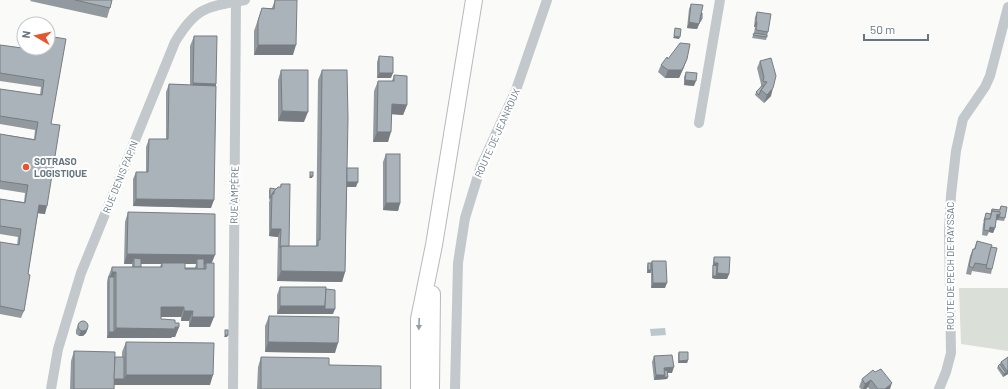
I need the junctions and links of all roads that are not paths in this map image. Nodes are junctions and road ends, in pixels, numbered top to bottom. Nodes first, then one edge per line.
1 (474, 0) edge
2 (547, 0) edge
3 (720, 0) edge
4 (240, 1) edge
5 (1008, 7) edge
6 (699, 123) dead end
7 (434, 245) junction
8 (51, 389) edge
9 (233, 389) edge
10 (418, 389) edge
11 (430, 389) edge
12 (455, 389) edge
13 (939, 389) edge

1 - 7 main road
2 - 12 street, ROUTE DE JEANROUX
3 - 6 street
4 - 8 street, RUE DENIS PAPIN
4 - 9 street, RUE AMPÈRE
5 - 13 street, ROUTE DE PECH DE RAYSSAC
7 -> 10 main road
7 - 11 main road

